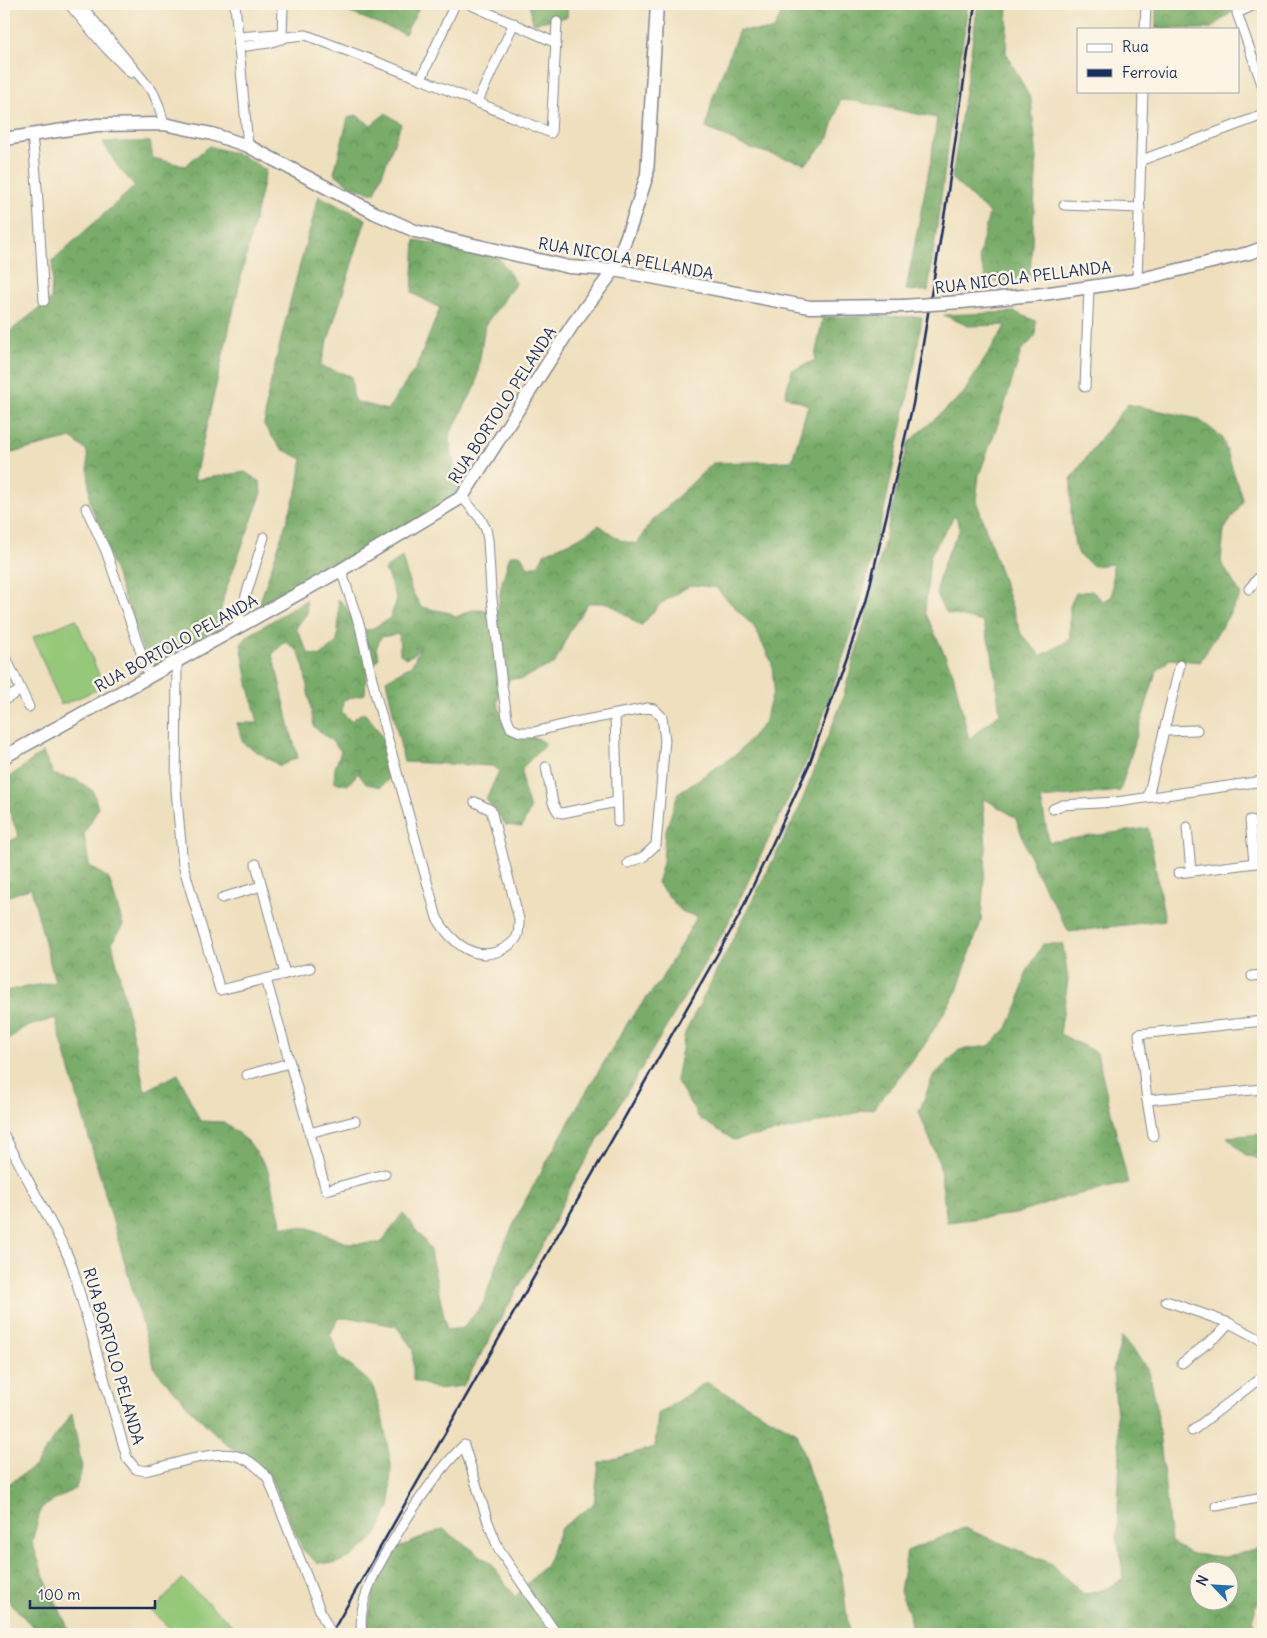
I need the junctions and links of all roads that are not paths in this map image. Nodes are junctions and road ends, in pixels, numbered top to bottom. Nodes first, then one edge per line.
1 (69, 4) edge
2 (80, 4) edge
3 (234, 4) edge
4 (283, 4) edge
5 (455, 4) edge
6 (470, 4) edge
7 (657, 4) edge
8 (1146, 4) edge
9 (1257, 4) edge
10 (557, 22) dead end
11 (514, 23) junction
12 (93, 26) junction
13 (1145, 28) edge
14 (238, 37) junction
15 (284, 37) junction
16 (556, 43) junction
17 (239, 47) junction
18 (421, 79) junction
19 (1263, 87) edge
20 (1143, 92) edge
21 (477, 103) junction
22 (1263, 116) edge
23 (164, 124) junction
24 (32, 136) junction
25 (4, 139) edge
26 (248, 146) junction
27 (1142, 160) junction
28 (1064, 205) dead end
29 (1140, 208) junction
30 (1263, 248) edge
31 (614, 270) junction
32 (1137, 280) junction
33 (1089, 287) junction
34 (44, 301) dead end
35 (1085, 387) dead end
36 (462, 497) junction
37 (86, 508) dead end
38 (264, 537) dead end
39 (340, 570) junction
40 (1263, 572) edge
41 (1249, 589) dead end
42 (236, 628) junction
43 (4, 658) edge
44 (177, 661) junction
45 (1180, 665) dead end
46 (149, 676) junction
47 (21, 690) junction
48 (4, 700) edge
49 (29, 707) dead end
50 (614, 714) junction
51 (1197, 730) dead end
52 (1164, 731) junction
53 (4, 757) edge
54 (546, 767) dead end
55 (1263, 781) edge
56 (1148, 797) junction
57 (475, 802) dead end
58 (617, 802) junction
59 (1053, 809) dead end
60 (1250, 820) dead end
61 (618, 822) dead end
62 (1187, 827) dead end
63 (628, 863) dead end
64 (1259, 863) edge
65 (256, 864) dead end
66 (1191, 871) junction
67 (1178, 873) dead end
68 (261, 886) junction
69 (222, 898) dead end
70 (310, 968) dead end
71 (285, 974) junction
72 (1263, 975) edge
73 (1252, 976) dead end
74 (266, 979) junction
75 (1263, 1022) edge
76 (290, 1063) junction
77 (248, 1075) dead end
78 (1263, 1090) edge
79 (1147, 1100) junction
80 (355, 1121) dead end
81 (309, 1133) junction
82 (4, 1135) edge
83 (1154, 1136) dead end
84 (385, 1174) dead end
85 (1166, 1301) dead end
86 (1229, 1323) junction
87 (1263, 1340) edge
88 (1182, 1363) dead end
89 (1263, 1376) edge
90 (1192, 1431) dead end
91 (1263, 1497) edge
92 (1216, 1506) dead end
93 (556, 1633) dead end
94 (331, 1634) edge
95 (362, 1634) edge

1 - 12 street
2 - 12 street
3 - 14 street
4 - 15 street
5 - 18 street
6 - 11 street
7 - 31 main road, RUA BORTOLO PELANDA
8 - 13 street
9 - 19 street
10 - 16 street
11 - 16 street
11 - 21 street
12 - 23 street
14 - 15 street
14 - 17 street
15 - 17 street
15 - 18 street
16 - 21 street
17 - 26 street
18 - 21 street
20 - 27 street
22 - 27 street
23 - 24 main road, RUA NICOLA PELLANDA
23 - 26 main road, RUA NICOLA PELLANDA
24 - 25 main road, RUA NICOLA PELLANDA
24 - 34 street
26 - 31 main road, RUA NICOLA PELLANDA
27 - 29 street
28 - 29 street
29 - 32 street
30 - 32 main road, RUA NICOLA PELLANDA
31 - 33 main road, RUA NICOLA PELLANDA, bridge
31 - 36 main road, RUA BORTOLO PELANDA
32 - 33 main road, RUA NICOLA PELLANDA
33 - 35 street
36 - 39 main road, RUA BORTOLO PELANDA
36 - 50 street
37 - 46 street
38 - 42 street
39 - 42 main road, RUA BORTOLO PELANDA
39 - 57 street
40 - 41 street
42 - 44 main road, RUA BORTOLO PELANDA
43 - 47 street
44 - 46 main road, RUA BORTOLO PELANDA
44 - 74 street
45 - 52 street
46 - 53 main road, RUA BORTOLO PELANDA
47 - 48 street
47 - 49 street
50 - 58 street
50 - 63 street
51 - 52 street
52 - 56 street
54 - 58 street
55 - 56 street
56 - 59 street
58 - 61 street
60 - 64 street
62 - 66 street
64 - 66 street
65 - 68 street
66 - 67 street
68 - 69 street
68 - 71 street
70 - 71 street
71 - 74 street
72 - 73 street
74 - 76 street
75 - 79 street
76 - 77 street
76 - 81 street
78 - 79 street
79 - 83 street
80 - 81 street
81 - 84 street
82 - 94 street, RUA BORTOLO PELANDA, bridge
85 - 86 street
86 - 87 street
86 - 88 street
89 - 90 street
91 - 92 street
93 - 95 street

